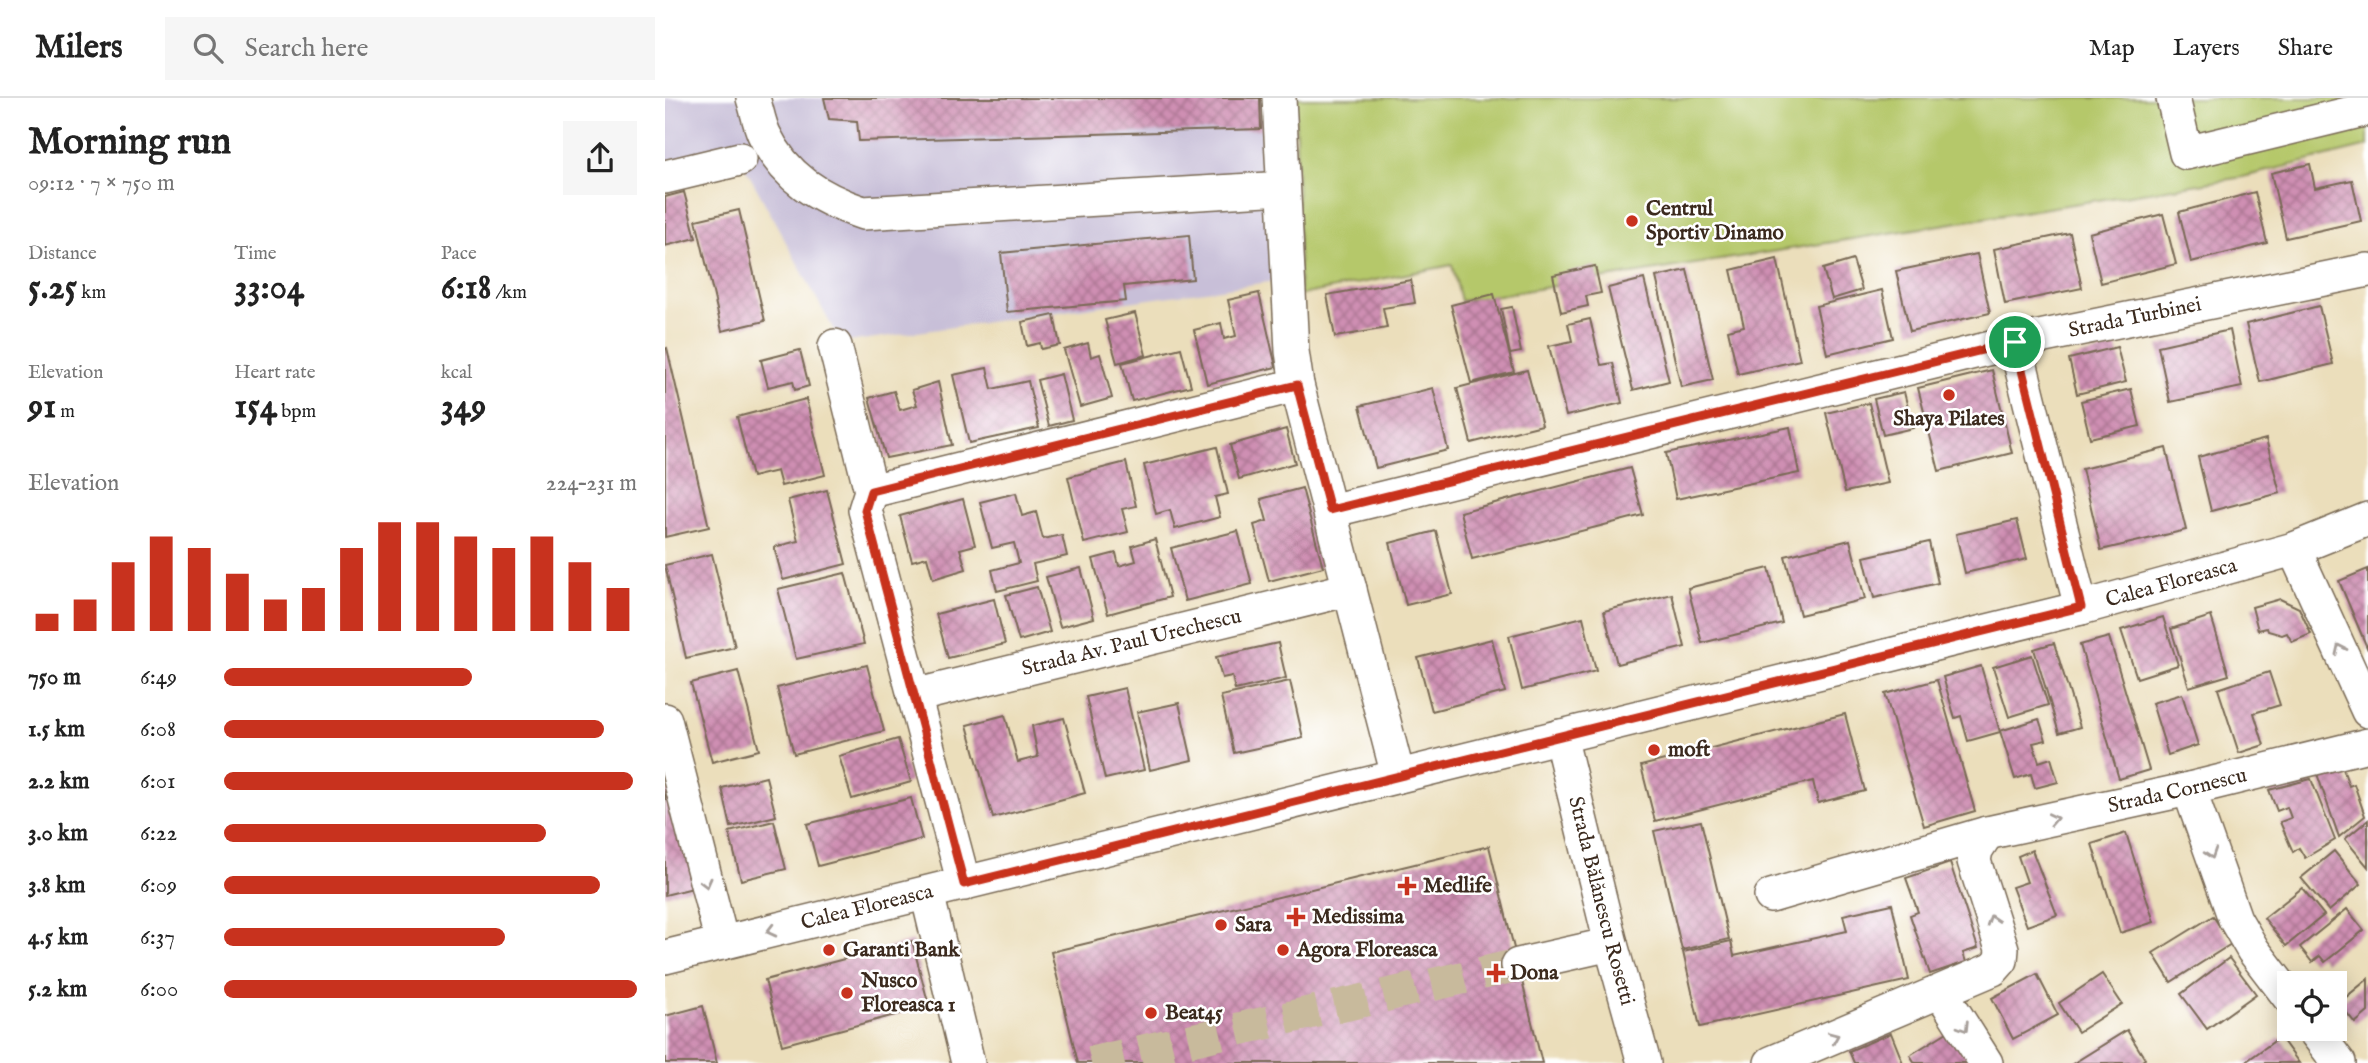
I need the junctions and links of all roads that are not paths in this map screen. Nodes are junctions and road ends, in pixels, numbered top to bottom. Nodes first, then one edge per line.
1 (753, 98) edge
2 (1279, 98) edge
3 (2173, 98) edge
4 (2368, 109) edge
5 (740, 159) dead end
6 (665, 177) edge
7 (1283, 188) junction
8 (2368, 270) edge
9 (2015, 342) junction
10 (835, 346) dead end
11 (1297, 385) junction
12 (871, 491) junction
13 (1330, 510) junction
14 (2368, 519) edge
15 (2294, 549) junction
16 (1350, 589) junction
17 (2081, 607) junction
18 (914, 696) junction
19 (2368, 711) edge
20 (665, 720) edge
21 (1560, 736) junction
22 (2368, 745) edge
23 (1398, 776) junction
24 (2189, 789) junction
25 (1987, 833) junction
26 (964, 884) junction
27 (927, 893) junction
28 (1771, 896) dead end
29 (722, 943) junction
30 (1611, 944) junction
31 (665, 957) edge
32 (1518, 965) tunnel mouth
33 (2277, 981) edge
34 (1941, 992) junction
35 (2322, 1041) edge
36 (968, 1063) edge
37 (1644, 1063) edge
38 (1773, 1063) edge
39 (1986, 1063) edge
40 (2339, 1063) edge

1 - 7 street
2 - 7 street
3 - 4 street
5 - 6 street
7 - 11 street
8 - 9 street, Strada Turbinei
9 - 13 street, Strada Turbinei
9 - 17 street
10 - 12 street
11 - 12 street
11 - 13 street
12 - 18 street
13 - 16 street
14 - 15 street, Calea Floreasca
15 - 17 street, Calea Floreasca
19 -> 15 street
16 - 18 street, Strada Av. Paul Urechescu
16 - 23 street
17 - 21 street, Calea Floreasca
18 - 26 street
20 -> 29 street
21 - 23 street, Calea Floreasca
21 - 30 street, Strada Bălănescu Rosetti
22 - 24 street, Strada Cornescu
23 - 26 street, Calea Floreasca
25 -> 24 street, Strada Cornescu
24 -> 33 street
25 - 28 street, Strada Cornescu
34 -> 25 street
26 - 27 street, Calea Floreasca
27 -> 29 street, Calea Floreasca
27 - 36 street
29 - 31 street, Calea Floreasca
30 - 32 street
30 - 37 street, Strada Bălănescu Rosetti
38 -> 34 street
34 -> 39 street
35 - 40 street

